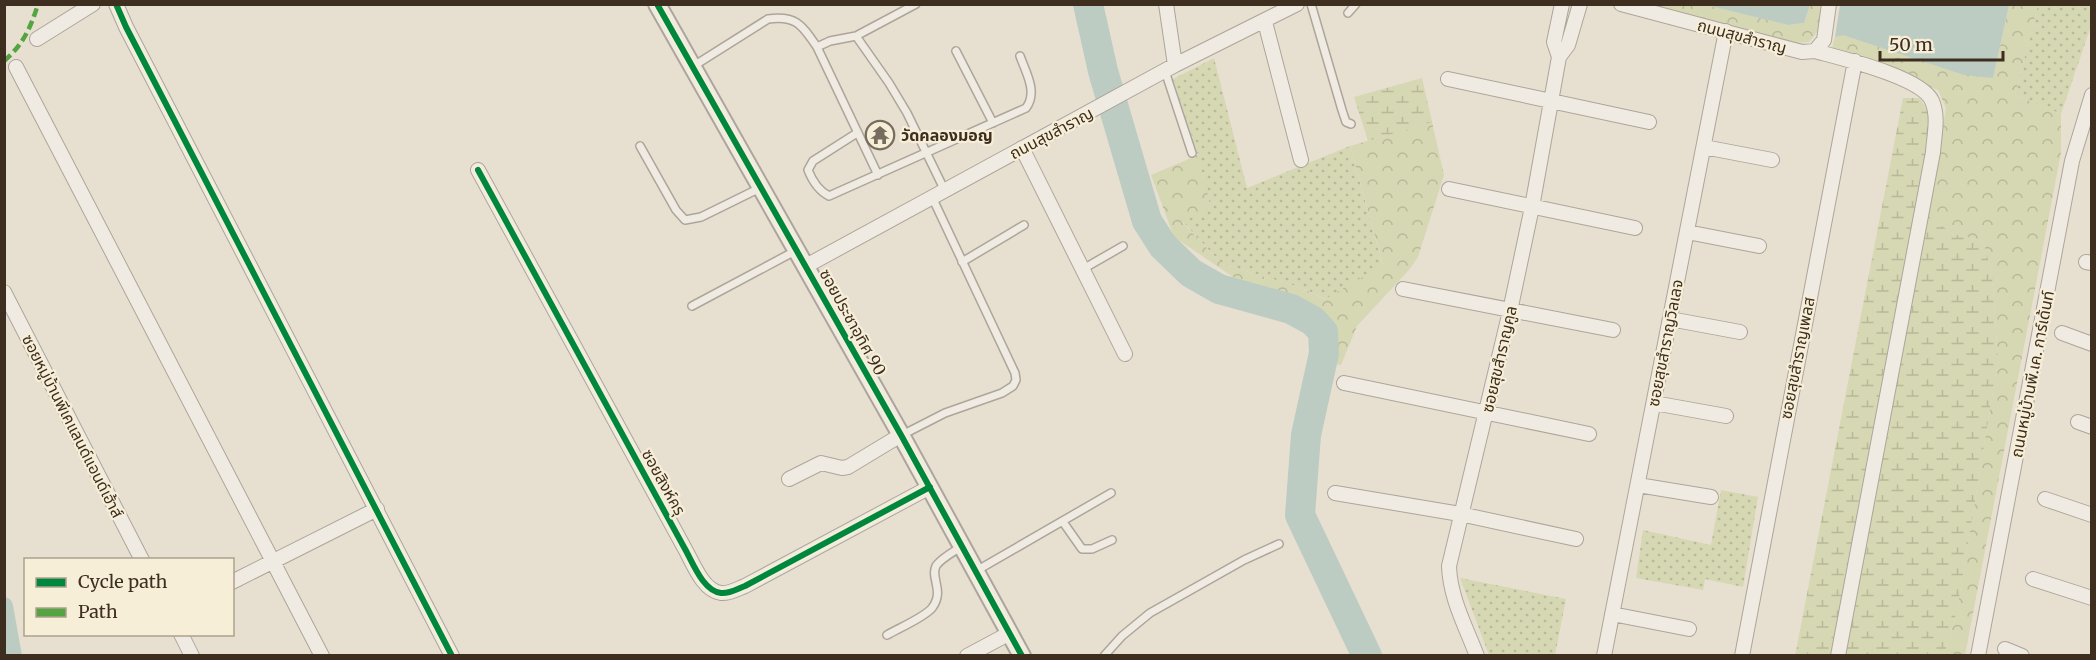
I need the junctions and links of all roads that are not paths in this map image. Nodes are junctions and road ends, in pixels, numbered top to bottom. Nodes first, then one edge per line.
1 (93, 4) edge
2 (116, 4) edge
3 (657, 4) edge
4 (916, 4) edge
5 (1166, 4) edge
6 (1311, 4) edge
7 (1356, 4) edge
8 (1562, 4) edge
9 (1580, 4) edge
10 (1621, 4) edge
11 (1829, 4) edge
12 (1294, 5) edge
13 (1348, 13) dead end
14 (1265, 22) junction
15 (1726, 32) junction
16 (856, 36) junction
17 (37, 39) dead end
18 (817, 47) junction
19 (956, 51) dead end
20 (1815, 51) junction
21 (1020, 56) dead end
22 (1559, 57) junction
23 (1855, 61) junction
24 (16, 67) dead end
25 (692, 67) junction
26 (1170, 68) junction
27 (1448, 79) dead end
28 (2091, 95) edge
29 (1552, 101) junction
30 (1649, 122) dead end
31 (993, 123) junction
32 (1351, 124) dead end
33 (857, 133) junction
34 (640, 146) dead end
35 (1704, 147) junction
36 (1022, 148) junction
37 (1192, 153) dead end
38 (926, 154) junction
39 (1301, 160) dead end
40 (1772, 160) dead end
41 (478, 170) dead end
42 (878, 176) junction
43 (760, 188) junction
44 (944, 189) junction
45 (1449, 189) dead end
46 (932, 197) junction
47 (1532, 207) junction
48 (1024, 225) dead end
49 (1635, 228) dead end
50 (1687, 232) junction
51 (1123, 246) dead end
52 (1759, 246) dead end
53 (797, 250) junction
54 (962, 262) junction
55 (806, 266) junction
56 (1083, 269) junction
57 (1403, 289) dead end
58 (4, 292) edge
59 (692, 306) dead end
60 (1510, 311) junction
61 (1670, 319) junction
62 (1612, 330) dead end
63 (1740, 332) dead end
64 (2062, 333) dead end
65 (2091, 344) edge
66 (1125, 354) dead end
67 (1344, 383) dead end
68 (1654, 403) junction
69 (1487, 413) junction
70 (1726, 416) dead end
71 (1589, 434) dead end
72 (901, 435) junction
73 (789, 479) dead end
74 (1638, 484) junction
75 (930, 487) junction
76 (1335, 492) dead end
77 (1111, 493) dead end
78 (1711, 497) dead end
79 (2045, 499) dead end
80 (377, 508) junction
81 (1460, 514) junction
82 (2091, 515) edge
83 (1063, 522) junction
84 (1576, 539) dead end
85 (1112, 540) dead end
86 (1279, 544) dead end
87 (962, 546) junction
88 (141, 558) edge
89 (273, 561) junction
90 (976, 570) junction
91 (2032, 579) dead end
92 (234, 581) edge
93 (2091, 598) edge
94 (1612, 614) junction
95 (1689, 629) dead end
96 (1010, 633) junction
97 (887, 635) dead end
98 (182, 636) edge
99 (2005, 649) dead end
100 (192, 656) edge
101 (322, 656) edge
102 (452, 656) edge
103 (968, 656) edge
104 (1022, 656) edge
105 (1104, 656) edge
106 (1477, 656) edge
107 (1604, 656) edge
108 (1742, 656) edge
109 (1838, 656) edge
110 (1978, 656) edge
111 (2022, 656) edge

1 - 17 street
2 - 80 street
3 - 25 street, ซอยประชาอุทิศ 90
4 - 16 lane
5 - 26 street
6 - 32 lane
7 - 13 lane
8 - 22 street, ซอยสุขสำราญคูล
9 - 22 street, ซอยสุขสำราญคูล
10 - 15 street, ถนนสุขสำราญ
11 - 20 street
12 - 14 street, ถนนสุขสำราญ
14 - 26 street, ถนนสุขสำราญ
14 - 39 street
15 - 20 street, ถนนสุขสำราญ
15 - 35 street, ซอยสุขสำราญวิลเลจ
16 - 18 lane
16 - 38 lane
18 - 25 lane
18 - 33 lane
19 - 31 lane
20 - 23 street, ถนนสุขสำราญ
21 - 31 lane
22 - 29 street, ซอยสุขสำราญคูล
23 - 108 street, ซอยสุขสำราญเพลส
23 - 109 street, ถนนสุขสำราญ
24 - 89 street
25 - 43 street, ซอยประชาอุทิศ 90
26 - 36 street, ถนนสุขสำราญ
26 - 37 lane
27 - 29 street
28 - 110 street, ถนนหมู่บ้านพี.เค. การ์เด้นท์
29 - 30 street
29 - 47 street, ซอยสุขสำราญคูล
31 - 38 lane
33 - 42 lane
33 - 42 lane
34 - 43 lane
35 - 40 street
35 - 50 street, ซอยสุขสำราญวิลเลจ
36 - 44 street, ถนนสุขสำราญ
36 - 56 street
38 - 42 lane
38 - 44 lane
41 - 75 street, ซอยสิงห์ครุ
43 - 53 street, ซอยประชาอุทิศ 90
44 - 46 street, ถนนสุขสำราญ
45 - 47 street
46 - 54 lane
46 - 55 street, ถนนสุขสำราญ
47 - 49 street
47 - 60 street, ซอยสุขสำราญคูล
48 - 54 lane
50 - 52 street
50 - 61 street, ซอยสุขสำราญวิลเลจ
51 - 56 lane
53 - 55 street, ซอยประชาอุทิศ 90
53 - 59 lane
54 - 72 lane
55 - 72 street, ซอยประชาอุทิศ 90
56 - 66 street
57 - 60 street
58 - 88 street, ซอยหมู่บ้านพีเคแลนด์แอนด์เฮ้าส์
60 - 62 street
60 - 69 street, ซอยสุขสำราญคูล
61 - 63 street
61 - 68 street, ซอยสุขสำราญวิลเลจ
64 - 65 street
67 - 69 street
68 - 70 street
68 - 74 street, ซอยสุขสำราญวิลเลจ
69 - 71 street
69 - 81 street, ซอยสุขสำราญคูล
72 - 73 street
72 - 75 street, ซอยประชาอุทิศ 90
74 - 78 street
74 - 94 street, ซอยสุขสำราญวิลเลจ
75 - 87 street, ซอยประชาอุทิศ 90
76 - 81 street
77 - 83 lane
79 - 82 street
80 - 89 street
80 - 102 street
81 - 84 street
81 - 106 street, ซอยสุขสำราญคูล
83 - 85 lane
83 - 90 lane
86 - 105 lane
87 - 90 street, ซอยประชาอุทิศ 90
87 - 97 lane
89 - 92 street
89 - 101 street
90 - 96 street, ซอยประชาอุทิศ 90
91 - 93 street
94 - 95 street
94 - 107 street, ซอยสุขสำราญวิลเลจ
96 - 103 street
96 - 104 street, ซอยประชาอุทิศ 90
98 - 100 street
99 - 111 street

